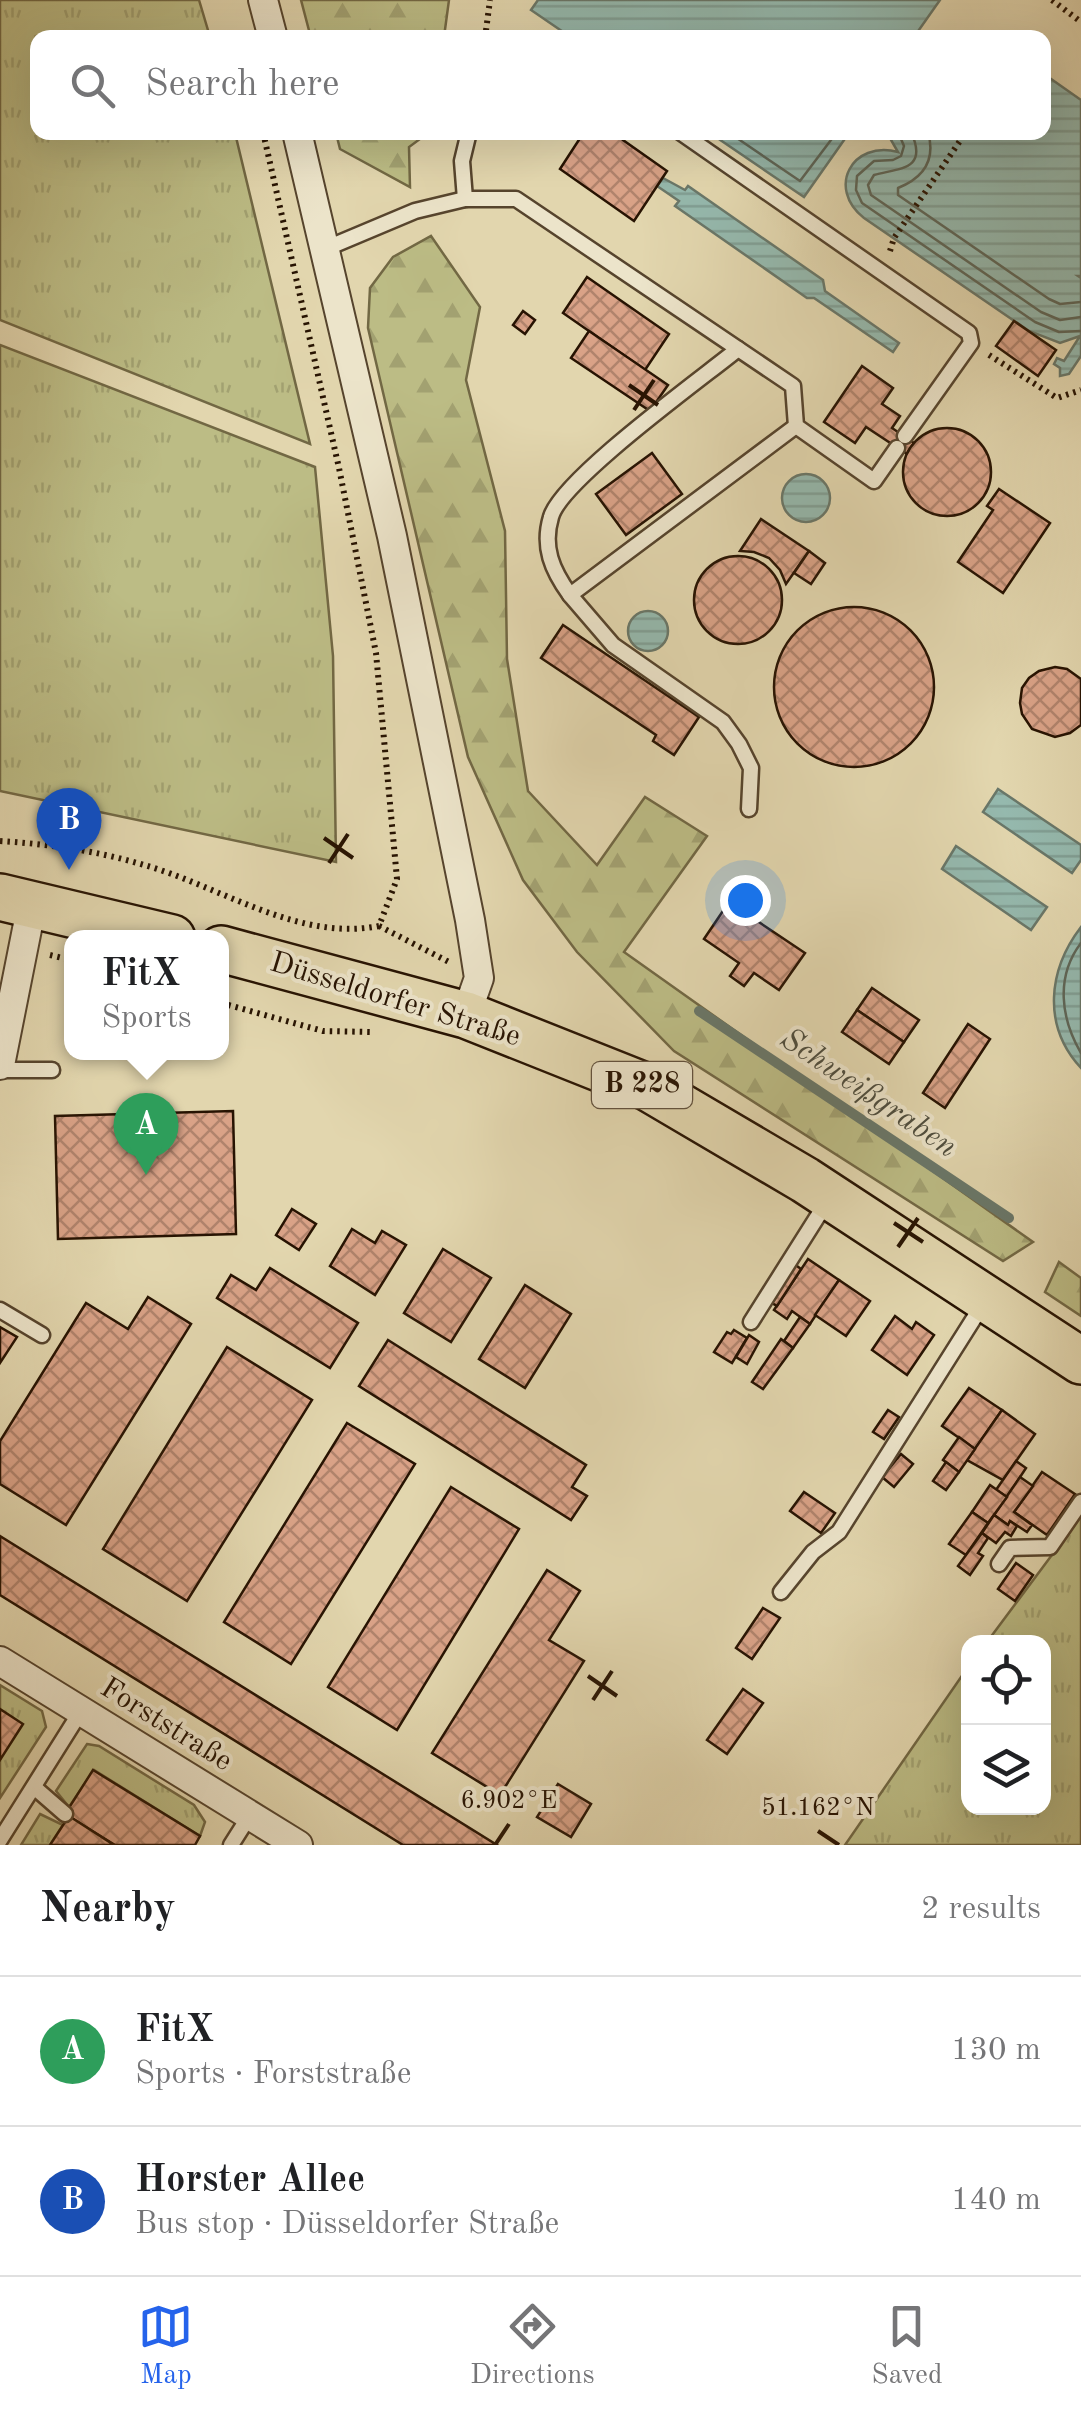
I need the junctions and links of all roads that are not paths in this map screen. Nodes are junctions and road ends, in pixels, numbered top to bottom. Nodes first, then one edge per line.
1 (264, 0) edge
2 (271, 30) edge
3 (300, 140) edge
4 (467, 140) edge
5 (692, 140) edge
6 (465, 199) junction
7 (327, 248) junction
8 (738, 349) junction
9 (796, 426) junction
10 (570, 595) junction
11 (750, 809) dead end
12 (16, 901) edge
13 (138, 930) edge
14 (229, 951) edge
15 (466, 1015) junction
16 (0, 1067) edge
17 (52, 1070) dead end
18 (830, 1197) junction
19 (986, 1298) junction
20 (0, 1310) edge
21 (751, 1322) dead end
22 (42, 1335) dead end
23 (1081, 1361) edge
24 (1081, 1502) edge
25 (1000, 1564) dead end
26 (780, 1592) dead end
27 (0, 1661) edge
28 (82, 1712) junction
29 (34, 1787) junction
30 (65, 1814) dead end
31 (250, 1815) junction
32 (0, 1840) edge
33 (231, 1845) edge
34 (298, 1845) edge

1 - 2 street
3 - 7 street
4 - 6 lane
5 - 9 lane
6 - 7 lane
6 - 8 lane
7 - 15 street
8 - 9 lane
8 - 10 lane
9 - 10 lane
10 - 11 lane
12 - 13 main road
12 - 16 street
14 - 15 main road, Düsseldorfer Straße / B 228
15 - 18 main road, Düsseldorfer Straße / B 228
16 - 17 lane
18 - 19 main road, Düsseldorfer Straße / B 228
18 - 21 lane
19 - 23 main road, Düsseldorfer Straße / B 228
19 - 26 lane
20 - 22 lane
24 - 25 lane
27 - 28 street, Forststraße
28 - 29 lane
28 - 31 street, Forststraße
29 - 30 lane
29 - 32 lane
31 - 33 lane
31 - 34 street, Forststraße

